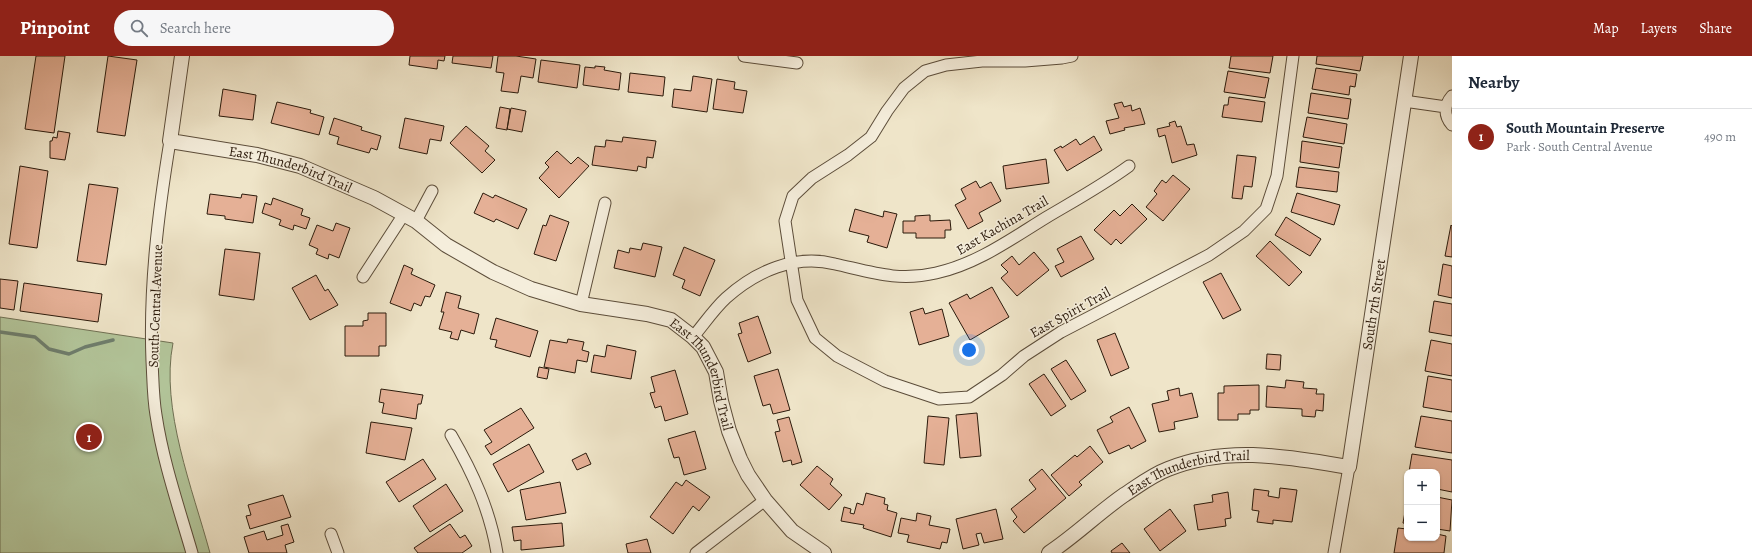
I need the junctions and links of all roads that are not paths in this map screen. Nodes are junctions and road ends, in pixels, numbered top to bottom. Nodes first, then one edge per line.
1 (182, 56) edge
2 (744, 56) edge
3 (1072, 56) edge
4 (1293, 56) edge
5 (1411, 56) edge
6 (797, 64) dead end
7 (1452, 96) edge
8 (1404, 101) junction
9 (1446, 107) junction
10 (1452, 125) edge
11 (170, 141) junction
12 (1129, 166) dead end
13 (432, 191) dead end
14 (605, 203) dead end
15 (410, 217) junction
16 (792, 263) junction
17 (363, 277) dead end
18 (581, 304) junction
19 (693, 337) junction
20 (451, 436) dead end
21 (1349, 467) junction
22 (765, 500) junction
23 (331, 534) dead end
24 (192, 553) edge
25 (338, 553) edge
26 (497, 553) edge
27 (696, 553) edge
28 (824, 553) edge
29 (1049, 553) edge
30 (1334, 553) edge

1 - 11 street, South Central Avenue
2 - 6 street
3 - 16 street, East Spirit Trail
4 - 16 street, East Spirit Trail
5 - 8 street, South 7th Street
7 - 9 street
8 - 9 street
8 - 21 street, South 7th Street
9 - 10 street
11 - 15 street, East Thunderbird Trail
11 - 24 street, South Central Avenue
12 - 16 street, East Kachina Trail
13 - 15 street
14 - 18 street
15 - 17 street
15 - 18 street, East Thunderbird Trail
16 - 19 street, East Kachina Trail
18 - 19 street, East Thunderbird Trail
19 - 22 street, East Thunderbird Trail
20 - 26 street
21 - 29 street, East Thunderbird Trail
21 - 30 street, South 7th Street
22 - 27 street
22 - 28 street, East Thunderbird Trail
23 - 25 street

